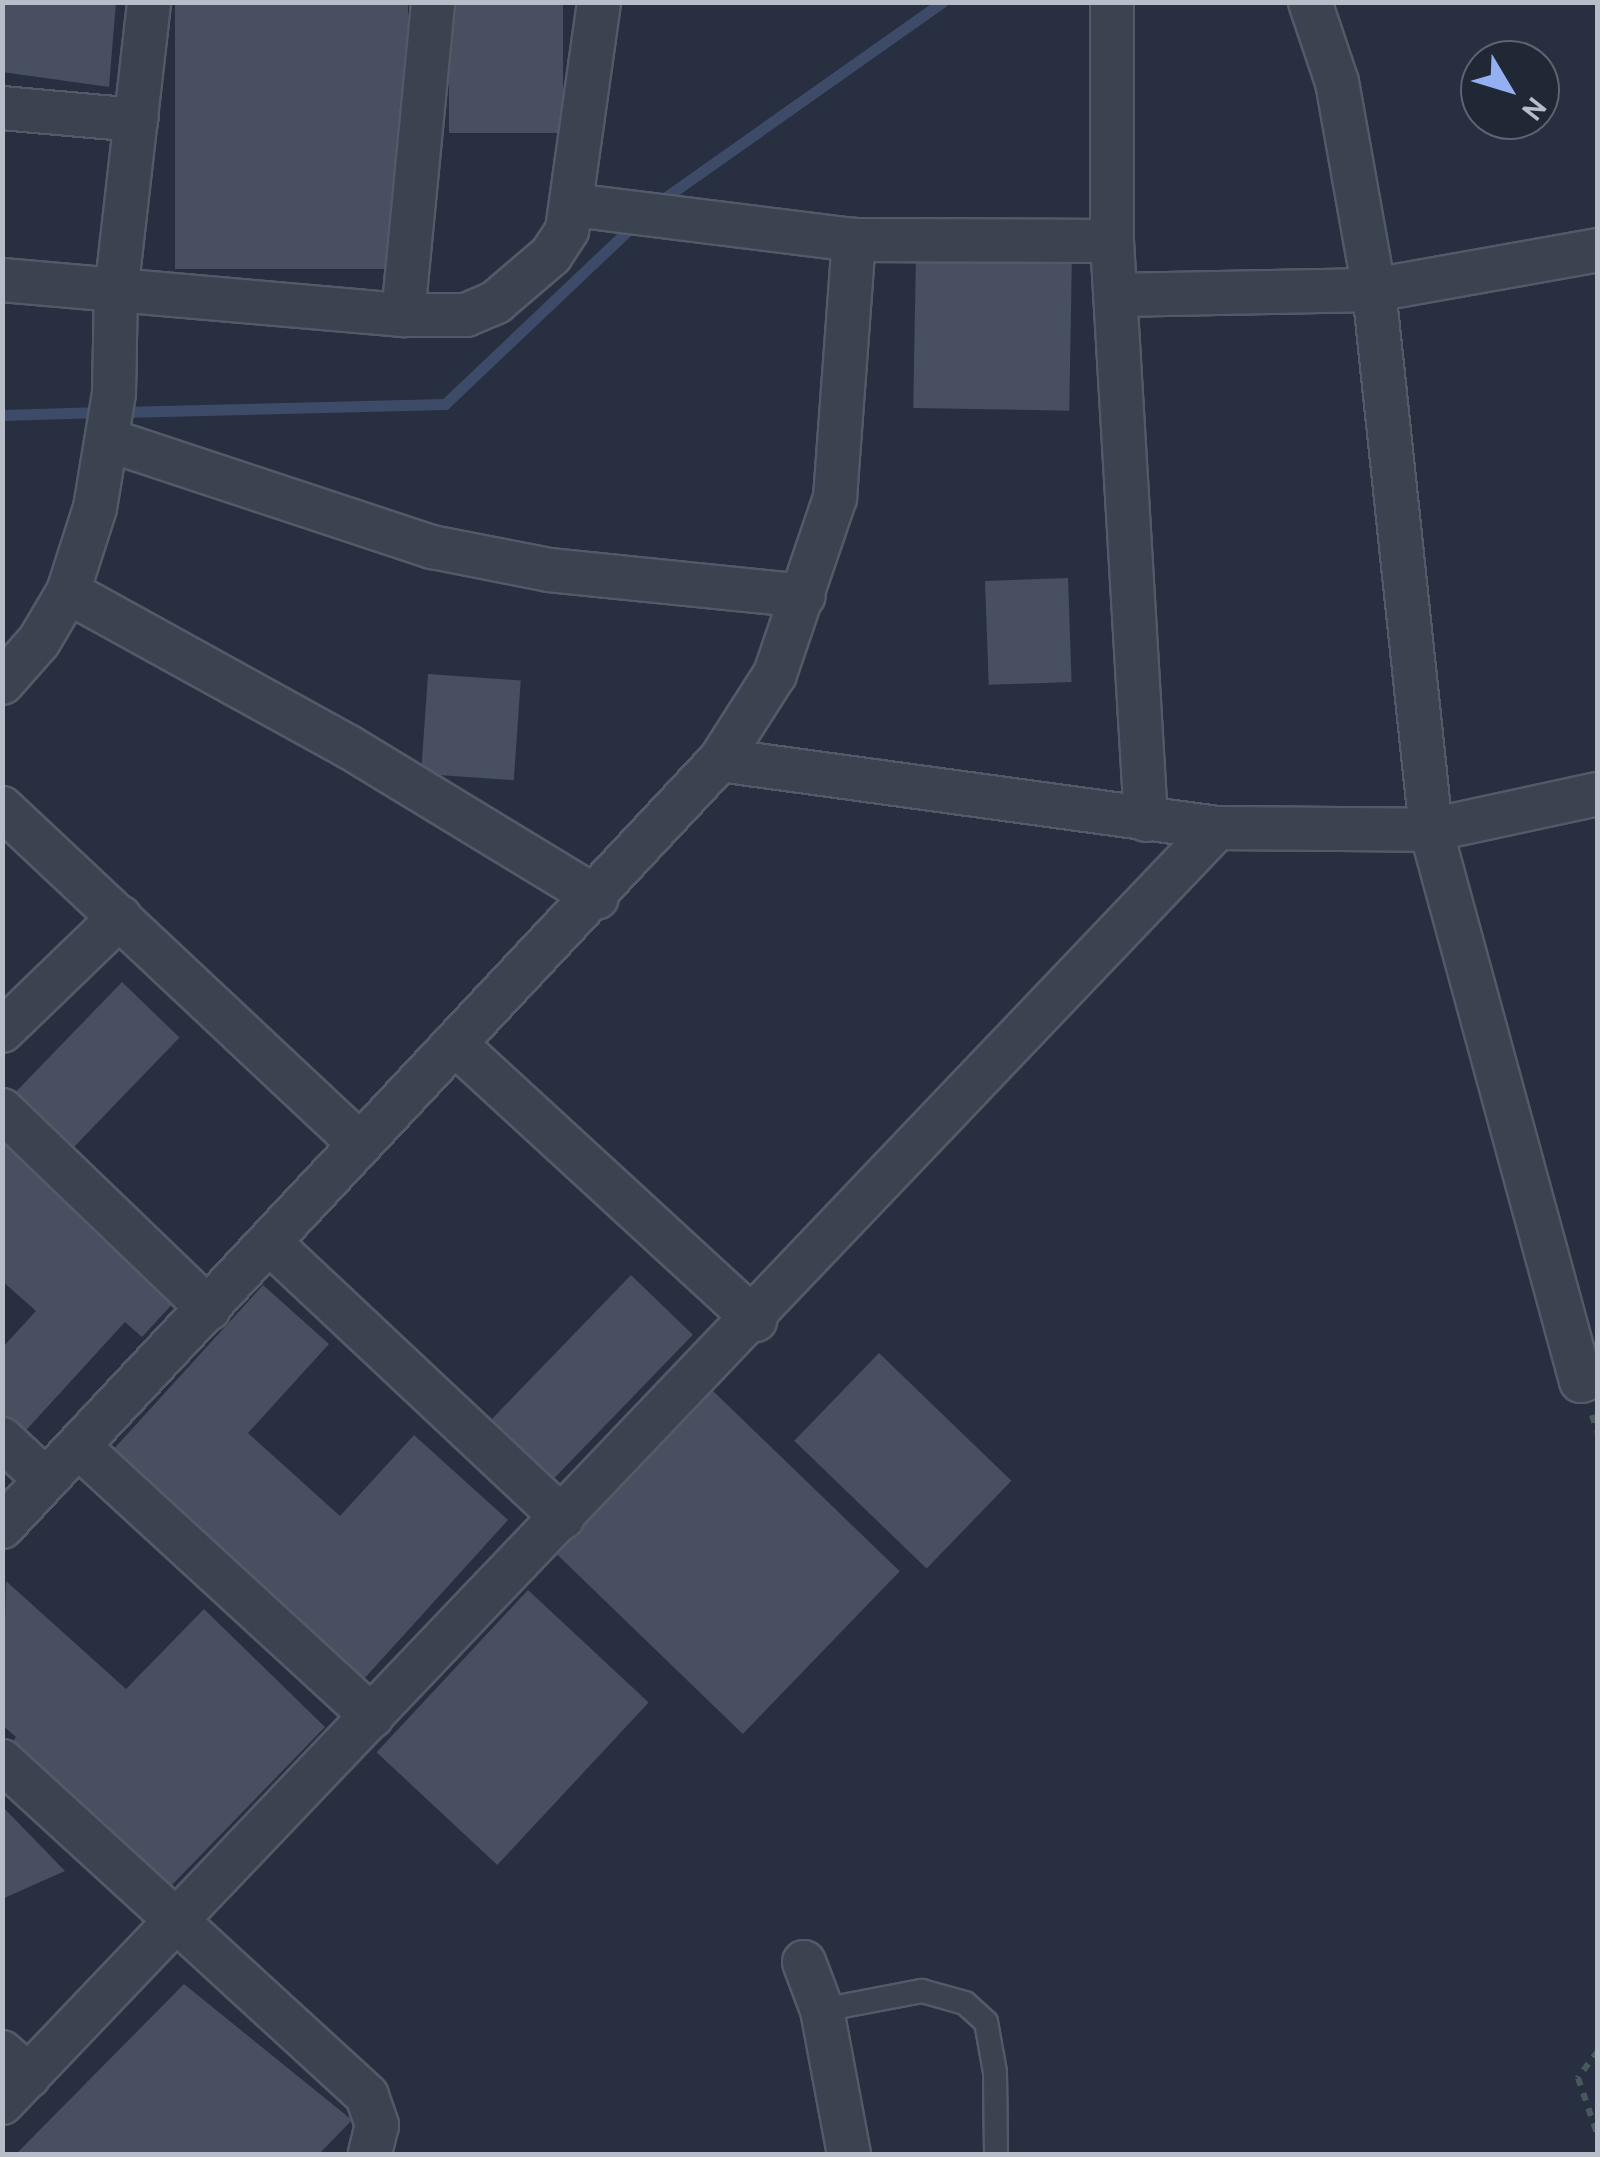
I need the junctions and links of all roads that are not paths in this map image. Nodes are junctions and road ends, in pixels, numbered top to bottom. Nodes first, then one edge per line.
1 (149, 2) edge
2 (434, 2) edge
3 (599, 2) edge
4 (1112, 2) edge
5 (1310, 2) edge
6 (2, 108) edge
7 (136, 120) junction
8 (572, 204) junction
9 (854, 240) junction
10 (1112, 241) junction
11 (1598, 250) edge
12 (2, 280) edge
13 (1374, 290) junction
14 (116, 294) junction
15 (1115, 296) junction
16 (403, 315) junction
17 (108, 440) junction
18 (68, 592) junction
19 (804, 596) junction
20 (2, 683) edge
21 (720, 760) junction
22 (1598, 794) edge
23 (2, 808) edge
24 (1146, 820) junction
25 (1217, 828) junction
26 (1431, 830) junction
27 (597, 898) junction
28 (120, 917) junction
29 (2, 1031) edge
30 (456, 1044) junction
31 (2, 1110) edge
32 (359, 1143) junction
33 (271, 1244) junction
34 (209, 1309) junction
35 (754, 1320) junction
36 (1598, 1375) edge
37 (2, 1439) edge
38 (79, 1446) junction
39 (46, 1480) junction
40 (563, 1518) junction
41 (2, 1527) edge
42 (372, 1716) junction
43 (2, 1762) edge
44 (173, 1923) junction
45 (804, 1962) dead end
46 (822, 2010) junction
47 (11, 2077) edge
48 (370, 2154) edge
49 (848, 2154) edge
50 (996, 2154) edge

1 - 7 street
2 - 16 street
3 - 8 street
4 - 10 street
5 - 13 street
6 - 7 street
7 - 14 street
8 - 9 street
8 - 16 street
9 - 10 street
9 - 19 street
10 - 15 street
11 - 13 street
12 - 14 street
13 - 15 street
13 - 26 street
14 - 16 street
14 - 17 street
15 - 24 street
17 - 18 street
17 - 19 street
18 - 20 street
18 - 27 street
19 - 21 street
21 - 24 street
21 - 27 street
22 - 26 street
23 - 28 street
24 - 25 street
25 - 26 street
25 - 35 street
26 - 36 street
27 - 30 street
28 - 29 street
28 - 32 street
30 - 32 street
30 - 35 street
31 - 34 street
32 - 33 street
33 - 34 street
33 - 40 street
34 - 38 street
35 - 40 street
37 - 39 street
38 - 39 street
38 - 42 street
39 - 41 street
40 - 42 street
42 - 44 street
43 - 44 street
44 - 47 street
44 - 48 street
45 - 46 street
46 - 49 street
46 - 50 lane

